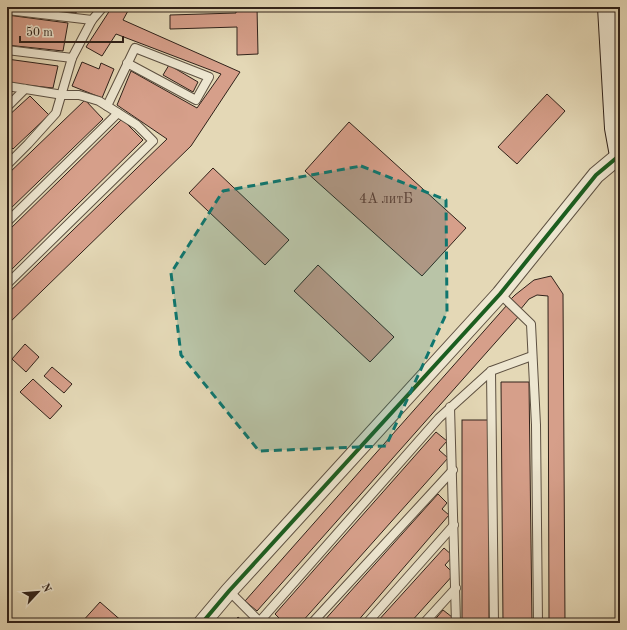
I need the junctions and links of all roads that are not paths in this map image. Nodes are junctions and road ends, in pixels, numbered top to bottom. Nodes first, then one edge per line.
1 (103, 7) edge
2 (609, 7) edge
3 (7, 10) edge
4 (92, 20) junction
5 (7, 50) edge
6 (72, 58) junction
7 (127, 63) junction
8 (7, 86) edge
9 (25, 89) junction
10 (63, 95) junction
11 (7, 106) edge
12 (107, 106) junction
13 (118, 113) junction
14 (620, 150) edge
15 (620, 155) edge
16 (7, 165) edge
17 (7, 222) edge
18 (7, 284) edge
19 (500, 294) junction
20 (532, 356) junction
21 (491, 371) junction
22 (450, 408) junction
23 (452, 470) junction
24 (454, 525) junction
25 (456, 588) junction
26 (229, 591) junction
27 (261, 622) edge
28 (202, 623) edge
29 (312, 623) edge
30 (367, 623) edge
31 (424, 623) edge
32 (456, 623) edge
33 (494, 623) edge
34 (538, 623) edge

1 - 4 lane
2 - 14 main road
3 - 4 lane
4 - 6 lane
5 - 6 lane
6 - 10 lane
7 - 7 lane
7 - 12 lane
8 - 9 lane
9 - 10 lane
9 - 11 lane
10 - 12 lane
10 - 16 lane
12 - 13 lane
13 - 17 lane
13 - 18 lane
15 - 19 street
19 - 20 lane
19 - 26 street
20 - 21 lane
20 - 34 lane
21 - 22 lane
21 - 33 lane
22 - 23 lane
22 - 27 lane
23 - 24 lane
23 - 29 lane
24 - 25 lane
24 - 30 lane
25 - 31 lane
25 - 32 lane
26 - 27 lane
26 - 28 street

